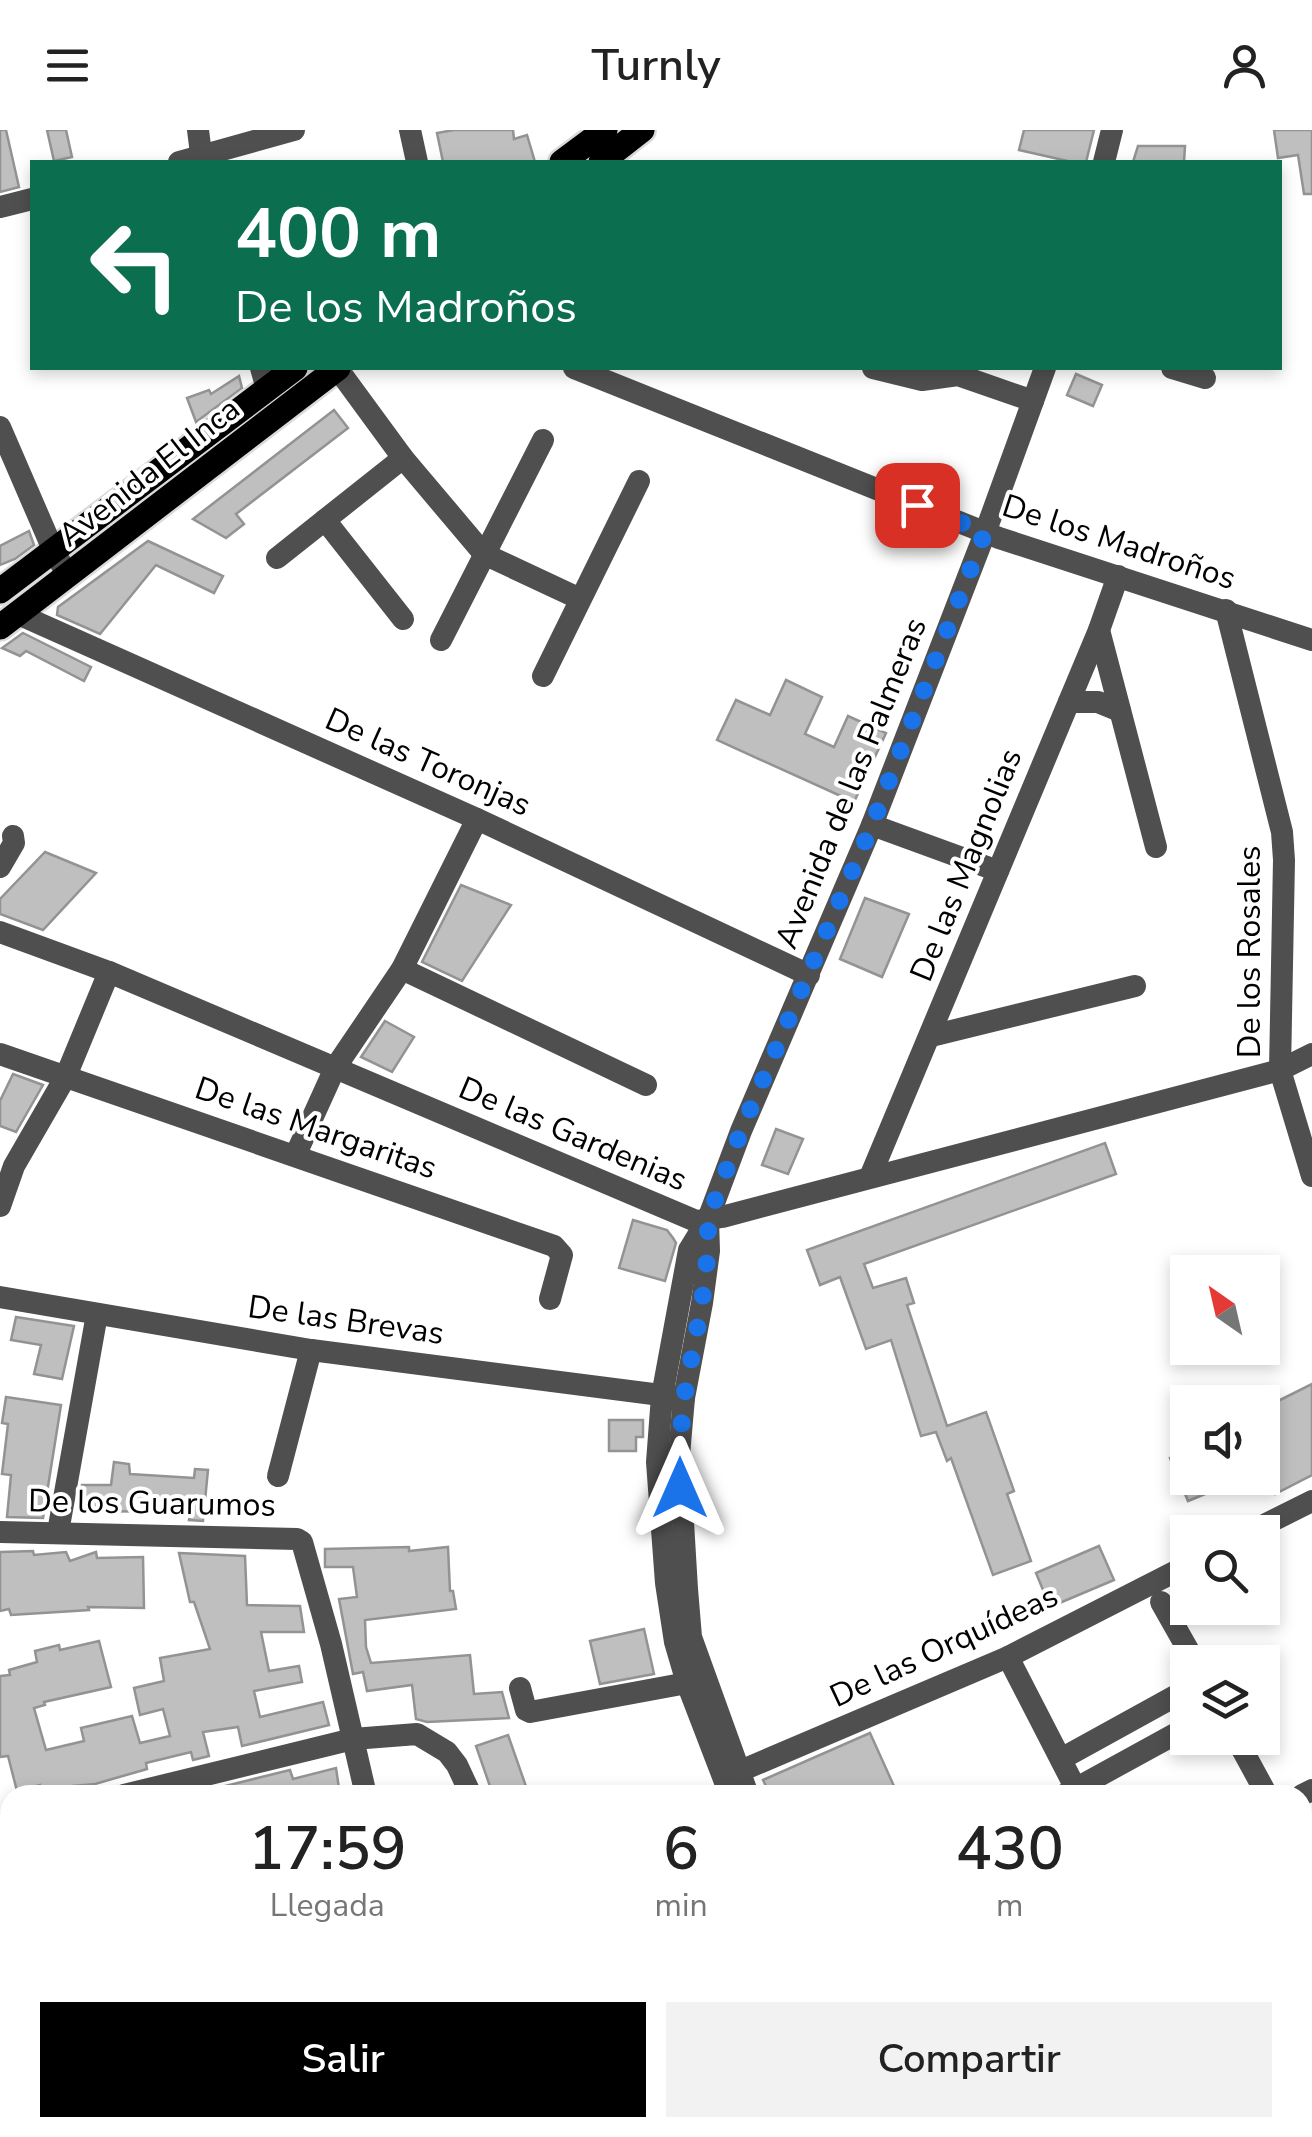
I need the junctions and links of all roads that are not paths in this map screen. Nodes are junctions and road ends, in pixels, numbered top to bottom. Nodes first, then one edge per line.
1 (198, 130) edge
2 (294, 130) edge
3 (410, 130) edge
4 (605, 130) edge
5 (642, 130) edge
6 (1112, 130) edge
7 (194, 160) edge
8 (197, 160) edge
9 (417, 160) edge
10 (565, 160) edge
11 (604, 160) edge
12 (1104, 160) edge
13 (30, 200) edge
14 (0, 207) edge
15 (289, 370) edge
16 (334, 370) edge
17 (338, 370) edge
18 (579, 370) edge
19 (881, 370) edge
20 (1044, 370) edge
21 (1179, 370) edge
22 (264, 378) edge
23 (1205, 378) dead end
24 (1033, 401) junction
25 (0, 427) edge
26 (543, 440) dead end
27 (402, 458) junction
28 (639, 480) dead end
29 (325, 520) junction
30 (985, 532) junction
31 (54, 552) junction
32 (484, 554) junction
33 (277, 558) dead end
34 (68, 575) junction
35 (1118, 576) junction
36 (0, 591) edge
37 (578, 598) junction
38 (1226, 610) junction
39 (404, 619) dead end
40 (9, 620) edge
41 (1099, 630) junction
42 (441, 640) dead end
43 (1312, 640) edge
44 (542, 676) dead end
45 (1069, 702) junction
46 (1120, 710) junction
47 (478, 819) junction
48 (872, 825) junction
49 (13, 836) dead end
50 (1156, 847) dead end
51 (0, 867) edge
52 (998, 871) junction
53 (0, 932) edge
54 (402, 968) junction
55 (109, 972) junction
56 (809, 975) junction
57 (1135, 986) dead end
58 (931, 1036) junction
59 (0, 1054) edge
60 (1312, 1054) edge
61 (335, 1068) junction
62 (1280, 1070) junction
63 (66, 1076) junction
64 (646, 1085) dead end
65 (296, 1154) junction
66 (870, 1176) junction
67 (1312, 1176) edge
68 (0, 1206) edge
69 (708, 1219) junction
70 (0, 1297) edge
71 (550, 1299) dead end
72 (97, 1314) junction
73 (310, 1350) junction
74 (673, 1397) junction
75 (278, 1476) dead end
76 (1312, 1501) edge
77 (1280, 1517) edge
78 (0, 1532) edge
79 (58, 1532) junction
80 (1170, 1573) edge
81 (1162, 1602) dead end
82 (1186, 1645) edge
83 (1008, 1657) junction
84 (687, 1684) junction
85 (520, 1688) dead end
86 (1170, 1699) edge
87 (1170, 1737) edge
88 (353, 1739) junction
89 (1245, 1755) edge
90 (1061, 1759) junction
91 (165, 1785) edge
92 (364, 1785) edge
93 (466, 1785) edge
94 (735, 1785) edge
95 (735, 1785) edge
96 (737, 1785) edge
97 (1070, 1785) edge
98 (1087, 1785) edge
99 (1262, 1785) edge

1 - 7 street
2 - 8 street
3 - 9 street
4 - 10 main road
5 - 11 main road
6 - 12 street
13 - 14 street
15 - 22 main road, Avenida El Inca
16 - 34 main road, Avenida El Inca
17 - 27 street
18 - 30 street, De los Madroños
19 - 24 street
20 - 24 street, Avenida de las Palmeras
21 - 23 street
22 - 31 main road, Avenida El Inca
24 - 30 street, Avenida de las Palmeras
25 - 31 street
26 - 32 street
27 - 29 street
27 - 32 street
28 - 37 street
29 - 33 street
29 - 39 street
30 - 35 street, De los Madroños
30 - 48 street, Avenida de las Palmeras
31 - 34 street
31 - 36 main road, Avenida El Inca
32 - 37 street
32 - 42 street
34 - 40 main road, Avenida El Inca
35 - 38 street, De los Madroños
35 - 41 street, De las Magnolias
37 - 44 street
38 - 43 street, De los Madroños
38 - 62 street, De los Rosales
40 - 47 street, De las Toronjas
41 - 45 street, De las Magnolias
41 - 46 street
45 - 46 street
45 - 52 street, De las Magnolias
46 - 50 street
47 - 54 street
47 - 56 street, De las Toronjas
48 - 52 street
48 - 56 street, Avenida de las Palmeras
49 - 51 street
52 - 58 street, De las Magnolias
53 - 55 street, De las Gardenias
54 - 61 street
54 - 64 street
55 - 61 street, De las Gardenias
55 - 63 street
56 - 69 street, Avenida de las Palmeras
57 - 58 street
58 - 66 street, De las Magnolias
59 - 63 street, De las Margaritas
60 - 62 street, De las Gardenias
61 - 65 street
61 - 69 street, De las Gardenias
62 - 66 street, De las Gardenias
62 - 67 street, De los Rosales
63 - 65 street, De las Margaritas
63 - 68 street
65 - 71 street, De las Margaritas
66 - 69 street, De las Gardenias
69 - 74 street, Avenida de las Palmeras
70 - 72 street, De las Brevas
72 - 73 street, De las Brevas
72 - 79 street
73 - 74 street, De las Brevas
73 - 75 street
74 - 84 street, Avenida de las Palmeras
74 - 94 street, Avenida de las Palmeras
76 - 77 street
78 - 79 street, De los Guarumos
79 - 88 street, De los Guarumos
80 - 83 street, De las Orquídeas
81 - 82 street
83 - 90 street
83 - 96 street, De las Orquídeas
84 - 85 street
84 - 95 street, Avenida de las Palmeras
86 - 90 street
87 - 98 street
88 - 91 street
88 - 92 street
88 - 93 street
89 - 99 street
90 - 97 street

